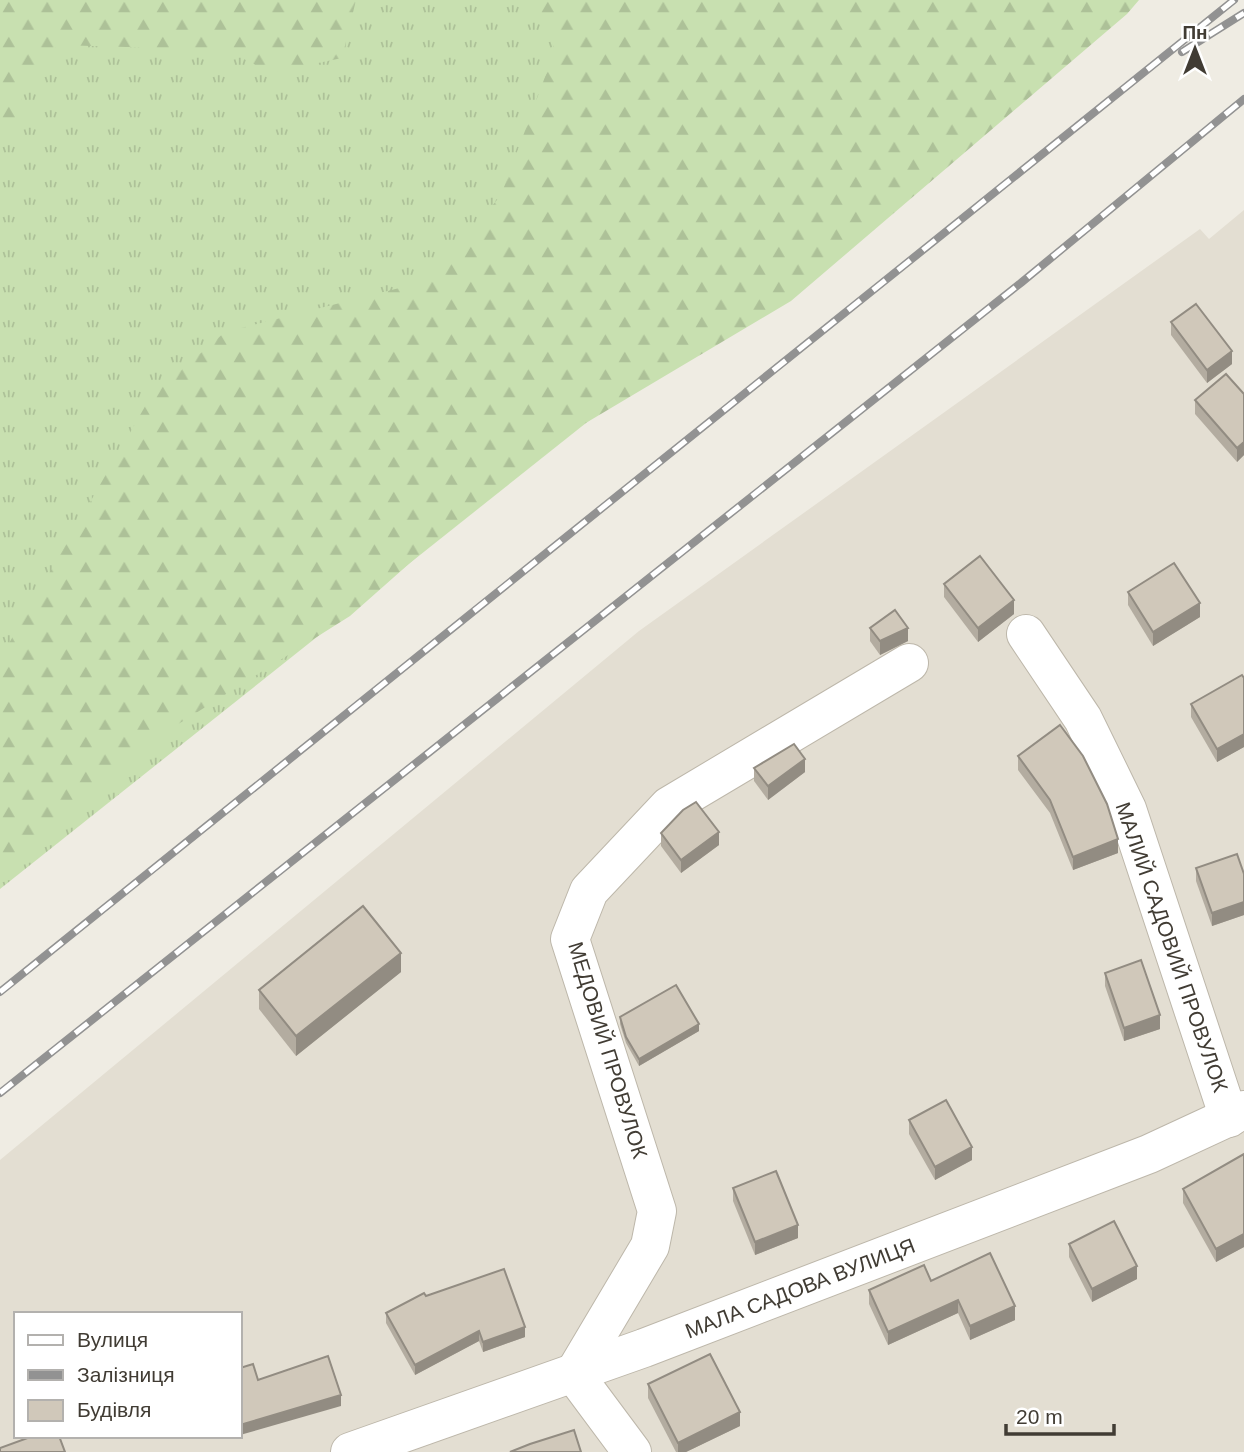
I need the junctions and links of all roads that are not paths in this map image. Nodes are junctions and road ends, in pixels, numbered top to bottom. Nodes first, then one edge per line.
1 (1026, 634) dead end
2 (909, 663) dead end
3 (1237, 1114) edge
4 (574, 1374) junction
5 (350, 1452) edge
6 (632, 1452) edge

1 - 3 street, МАЛИЙ САДОВИЙ ПРОВУЛОК
2 - 4 street, МЕДОВИЙ ПРОВУЛОК
3 - 4 street, МАЛА САДОВА ВУЛИЦЯ
4 - 5 street, МАЛА САДОВА ВУЛИЦЯ
4 - 6 street

